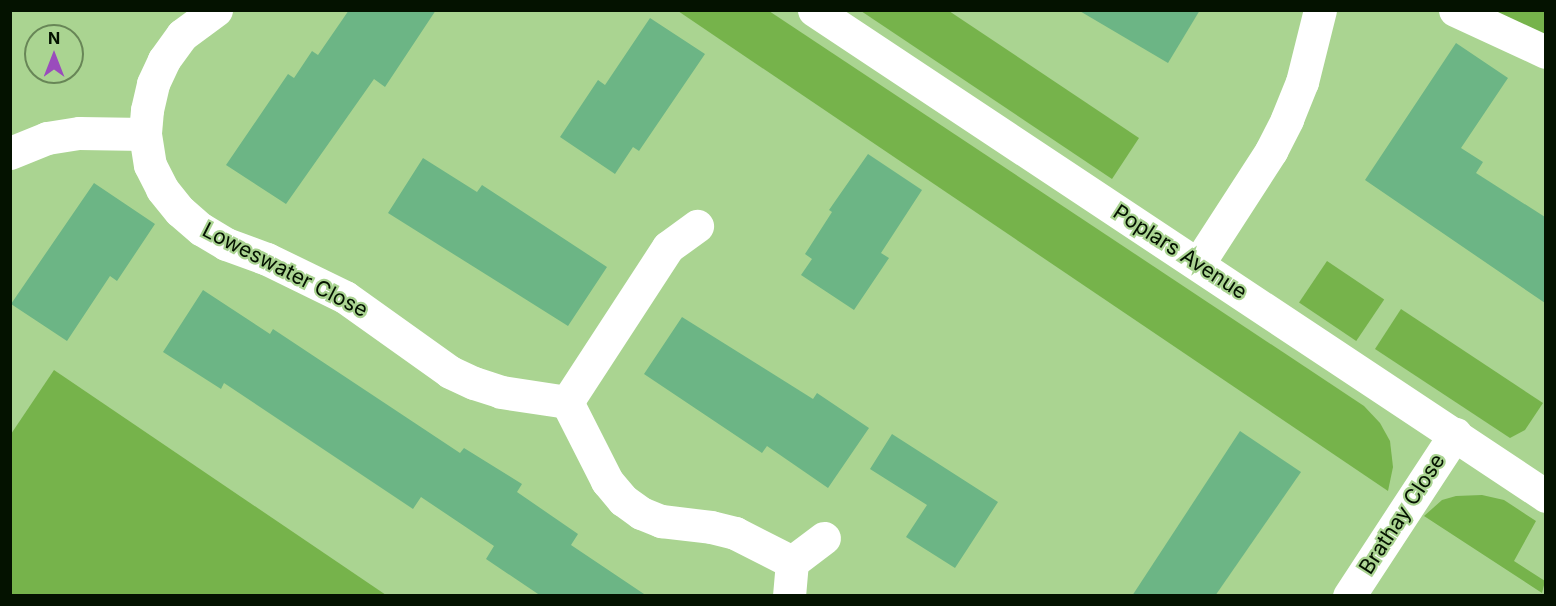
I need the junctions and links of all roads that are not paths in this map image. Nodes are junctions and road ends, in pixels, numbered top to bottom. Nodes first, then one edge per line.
1 (216, 10) edge
2 (814, 10) edge
3 (1320, 10) edge
4 (1455, 10) edge
5 (1545, 52) edge
6 (145, 134) junction
7 (10, 153) edge
8 (697, 226) dead end
9 (1198, 264) junction
10 (567, 402) junction
11 (1455, 434) junction
12 (1545, 496) edge
13 (824, 537) dead end
14 (792, 562) junction
15 (789, 596) edge
16 (1349, 596) edge

1 - 6 street, Loweswater Close
2 - 9 street, Poplars Avenue
3 - 9 street
4 - 5 street
6 - 7 street
6 - 10 street, Loweswater Close
8 - 10 street
9 - 11 street, Poplars Avenue
10 - 14 street
11 - 12 street, Poplars Avenue
11 - 16 street, Brathay Close
13 - 14 street
14 - 15 street

